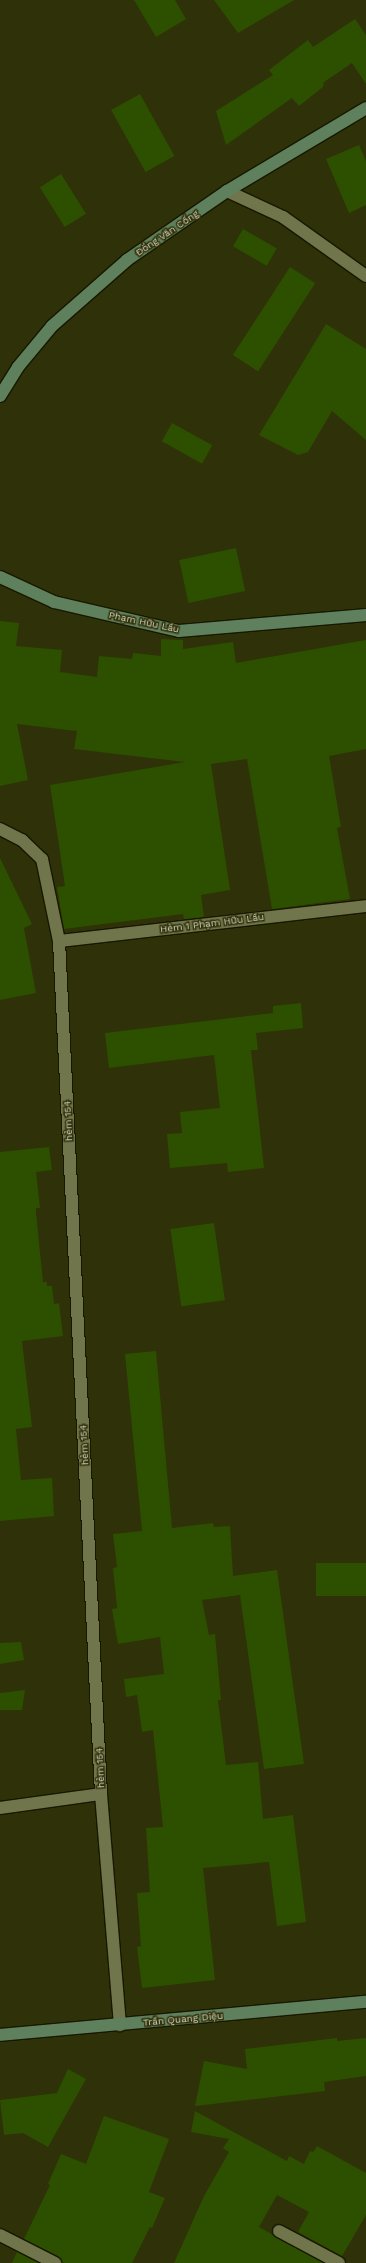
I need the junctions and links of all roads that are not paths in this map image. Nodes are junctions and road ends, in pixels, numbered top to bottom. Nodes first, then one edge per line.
1 (366, 108) edge
2 (227, 191) junction
3 (366, 276) edge
4 (0, 396) edge
5 (0, 577) edge
6 (366, 615) edge
7 (0, 829) edge
8 (366, 906) edge
9 (59, 941) junction
10 (101, 1794) junction
11 (0, 1808) edge
12 (366, 2002) edge
13 (120, 2025) junction
14 (0, 2035) edge
15 (279, 2231) dead end
16 (0, 2235) edge
17 (55, 2263) edge
18 (339, 2263) edge

1 - 2 street, Đồng Văn Cống
2 - 3 street
2 - 4 street, Đồng Văn Cống
5 - 6 street, Phạm Hữu Lầu
7 - 9 street, hẻm 154
8 - 9 street, Hẻm 1 Phạm Hữu Lầu
9 - 10 street, hẻm 154
10 - 11 street
10 - 13 street, hẻm 154
12 - 13 street, Trần Quang Diệu
13 - 14 street, Trần Quang Diệu
15 - 18 street
16 - 17 street

